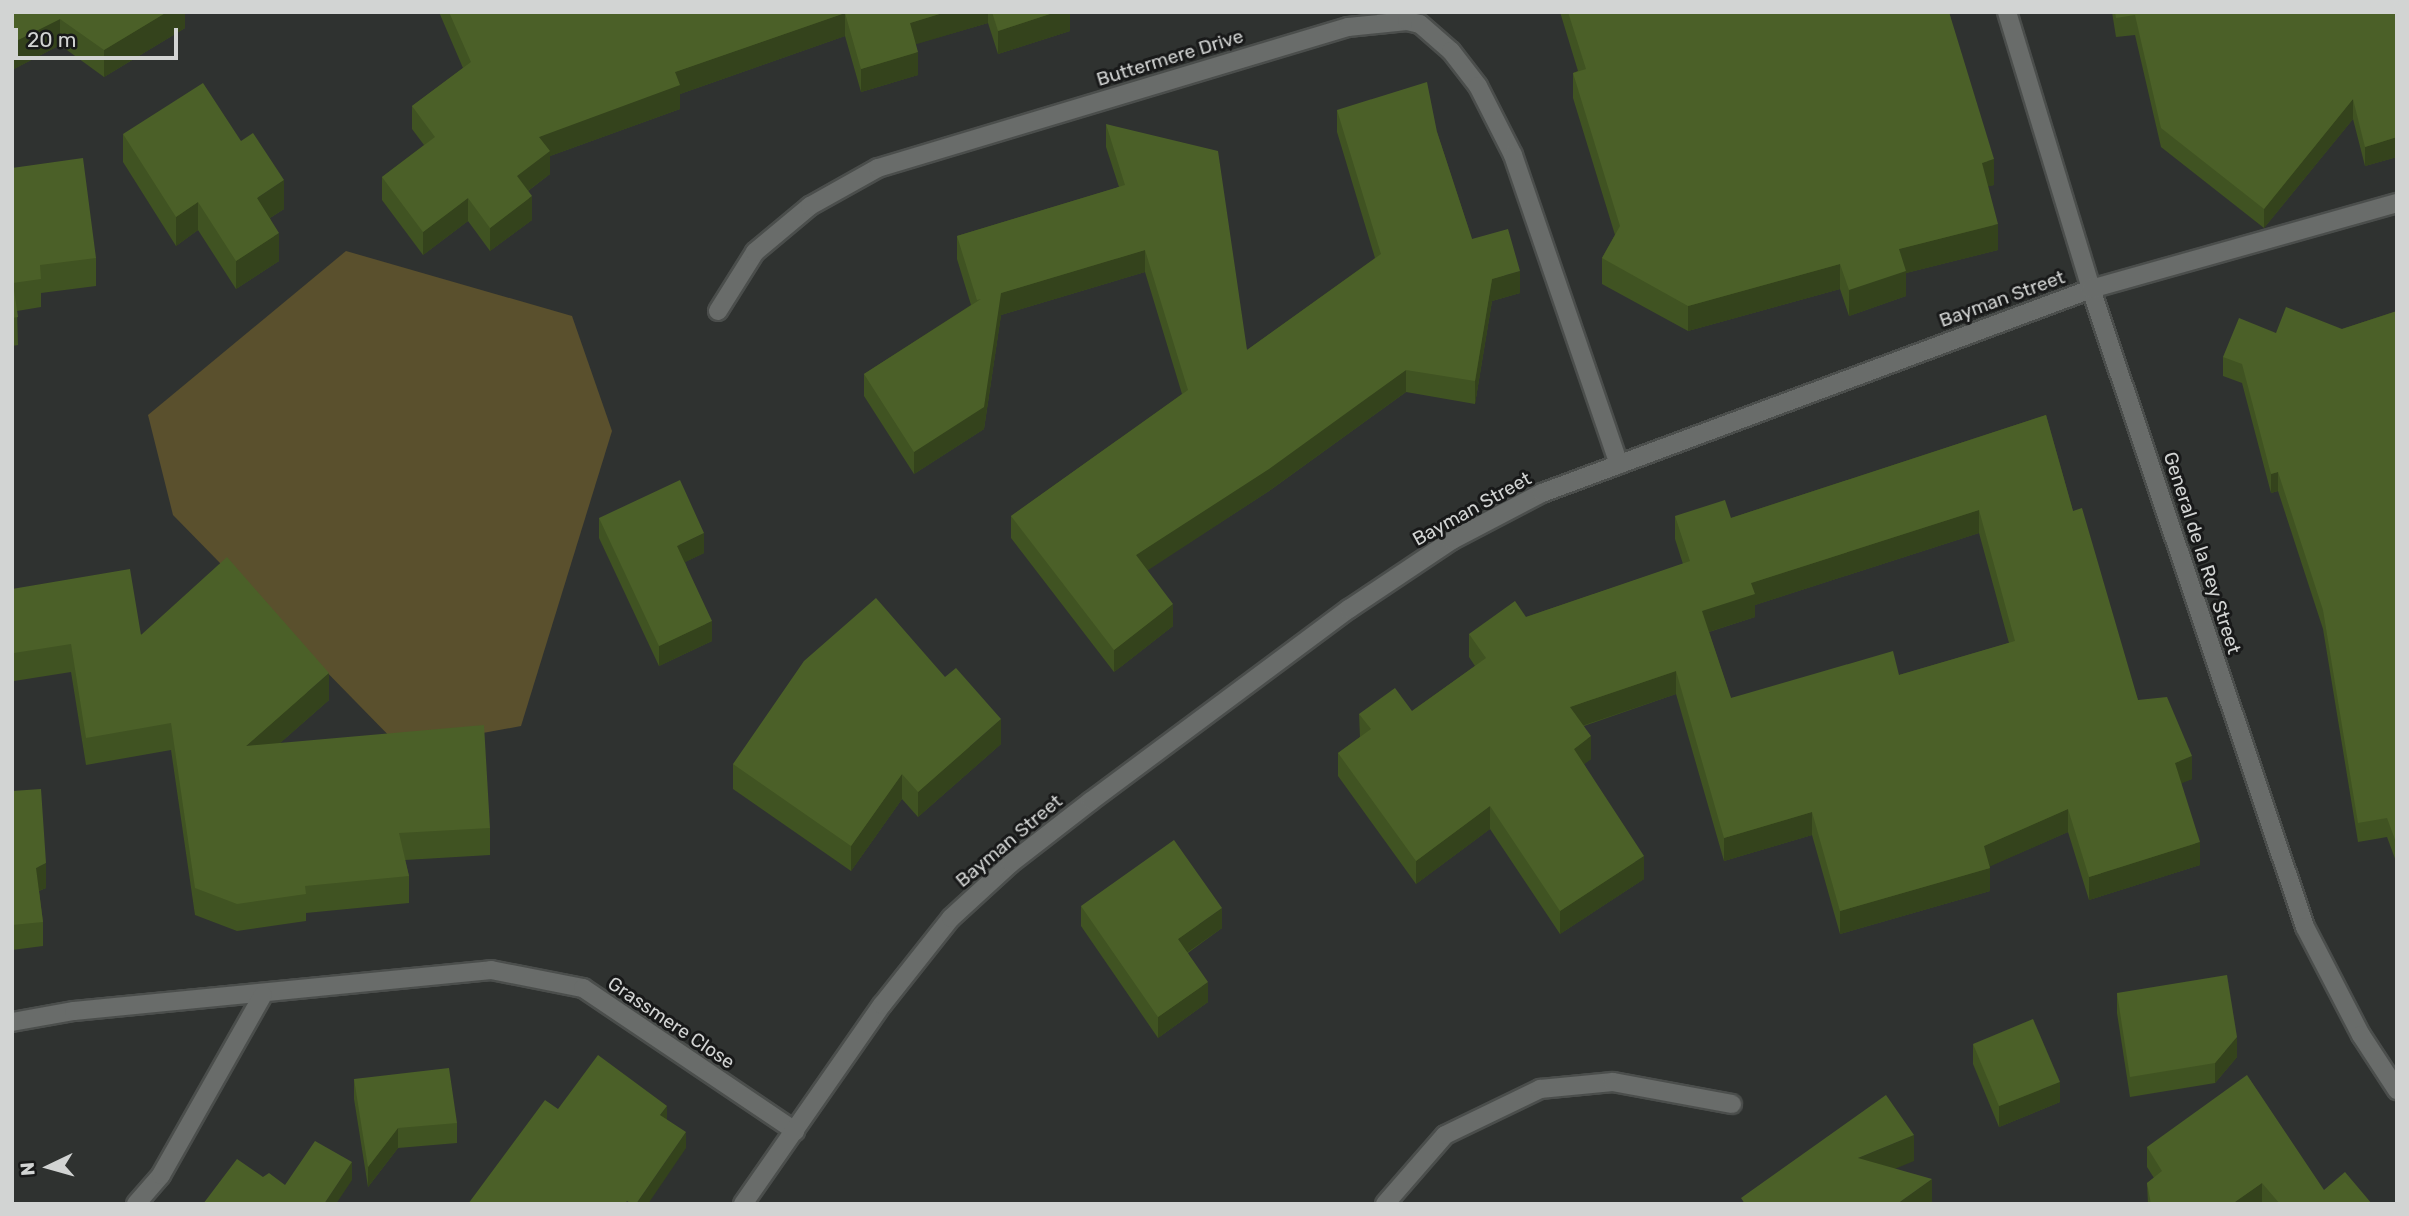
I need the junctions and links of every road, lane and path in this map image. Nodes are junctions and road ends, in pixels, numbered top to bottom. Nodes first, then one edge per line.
1 (2007, 12) edge
2 (2397, 202) edge
3 (2091, 289) junction
4 (718, 312) dead end
5 (1619, 464) junction
6 (263, 995) junction
7 (12, 1022) edge
8 (2397, 1090) edge
9 (1732, 1104) dead end
10 (795, 1131) junction
11 (136, 1204) edge
12 (743, 1204) edge
13 (1385, 1204) edge

1 - 3 street, General de la Rey Street
2 - 3 street, Bayman Street
3 - 5 street, Bayman Street
3 - 8 street, General de la Rey Street
4 - 5 street, Buttermere Drive
5 - 10 street, Bayman Street
6 - 7 street, Grassmere Close
6 - 10 street, Grassmere Close
6 - 11 street
9 - 13 street
10 - 12 street, Bayman Street

